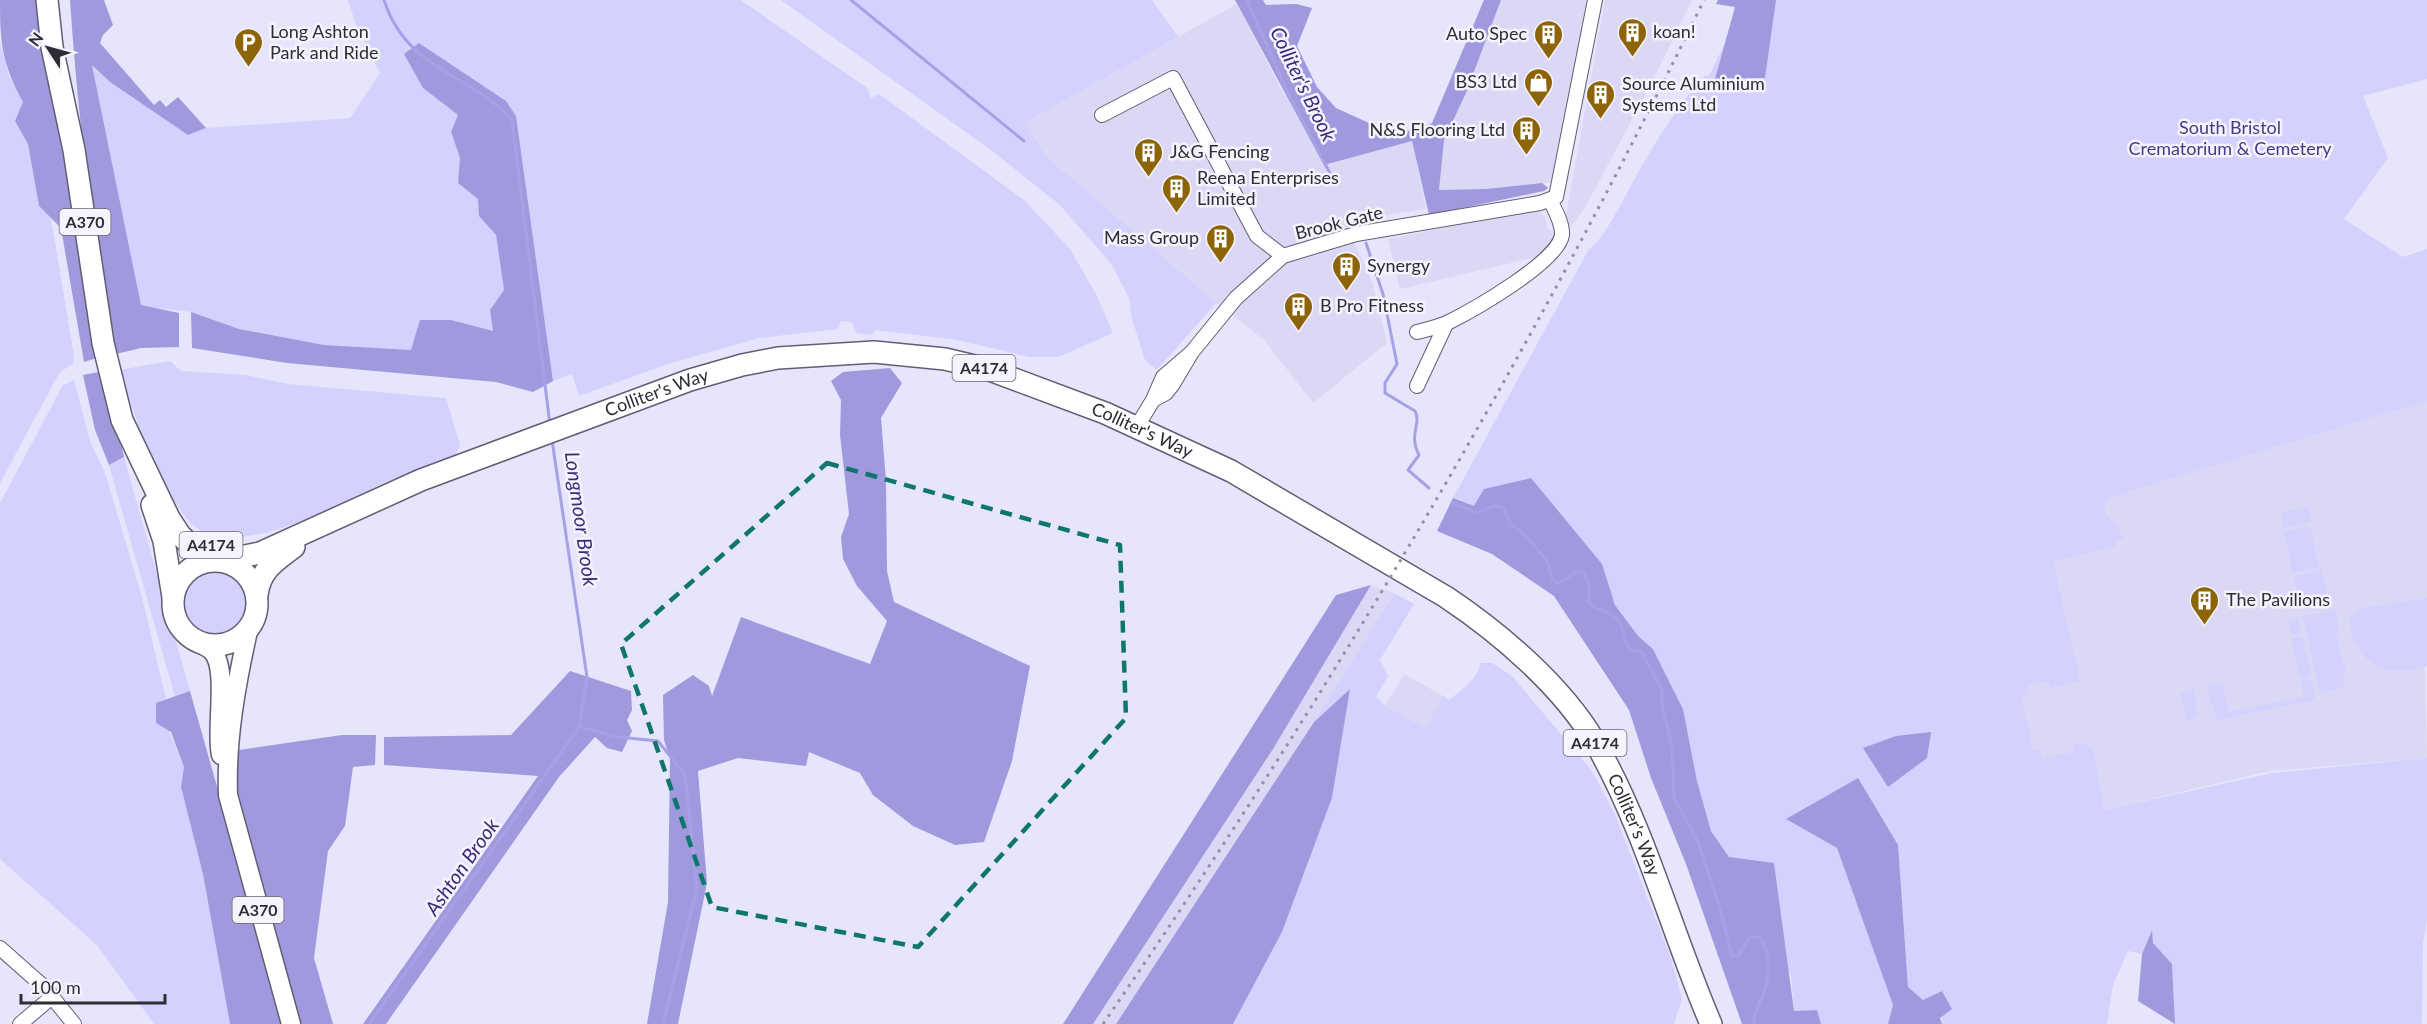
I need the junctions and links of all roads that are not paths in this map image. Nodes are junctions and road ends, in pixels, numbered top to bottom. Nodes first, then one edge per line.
1 (47, 0) edge
2 (62, 0) edge
3 (1596, 0) edge
4 (1102, 115) dead end
5 (74, 150) junction
6 (1550, 200) junction
7 (1283, 256) junction
8 (1446, 324) junction
9 (1417, 332) dead end
10 (1418, 387) dead end
11 (1136, 428) junction
12 (138, 456) junction
13 (324, 526) junction
14 (214, 561) junction
15 (257, 595) junction
16 (172, 598) junction
17 (248, 631) junction
18 (191, 639) junction
19 (227, 770) junction
20 (0, 948) edge
21 (53, 996) junction
22 (20, 1024) edge
23 (74, 1024) edge
24 (291, 1024) edge
25 (1712, 1024) edge

1 - 5 highway
2 - 5 highway, A370
3 - 6 street
4 - 7 street, Brook Gate
5 - 12 highway, A370
6 - 7 street, Brook Gate
6 - 8 street
7 - 11 street
8 - 9 street
8 - 10 street
11 - 13 highway, Colliter's Way / A4174
11 - 25 highway, Colliter's Way / A4174
12 - 13 highway, A4174
12 - 14 highway, A370
12 - 16 highway, A370
13 - 14 highway, Colliter's Way
13 - 15 highway, Colliter's Way
14 - 15 highway
14 - 16 highway
15 - 17 highway
16 - 18 highway
17 - 18 highway
17 - 19 main road, A370
18 - 19 main road, A370
19 - 24 main road, A370
20 - 21 street
21 - 22 street
21 - 23 street

